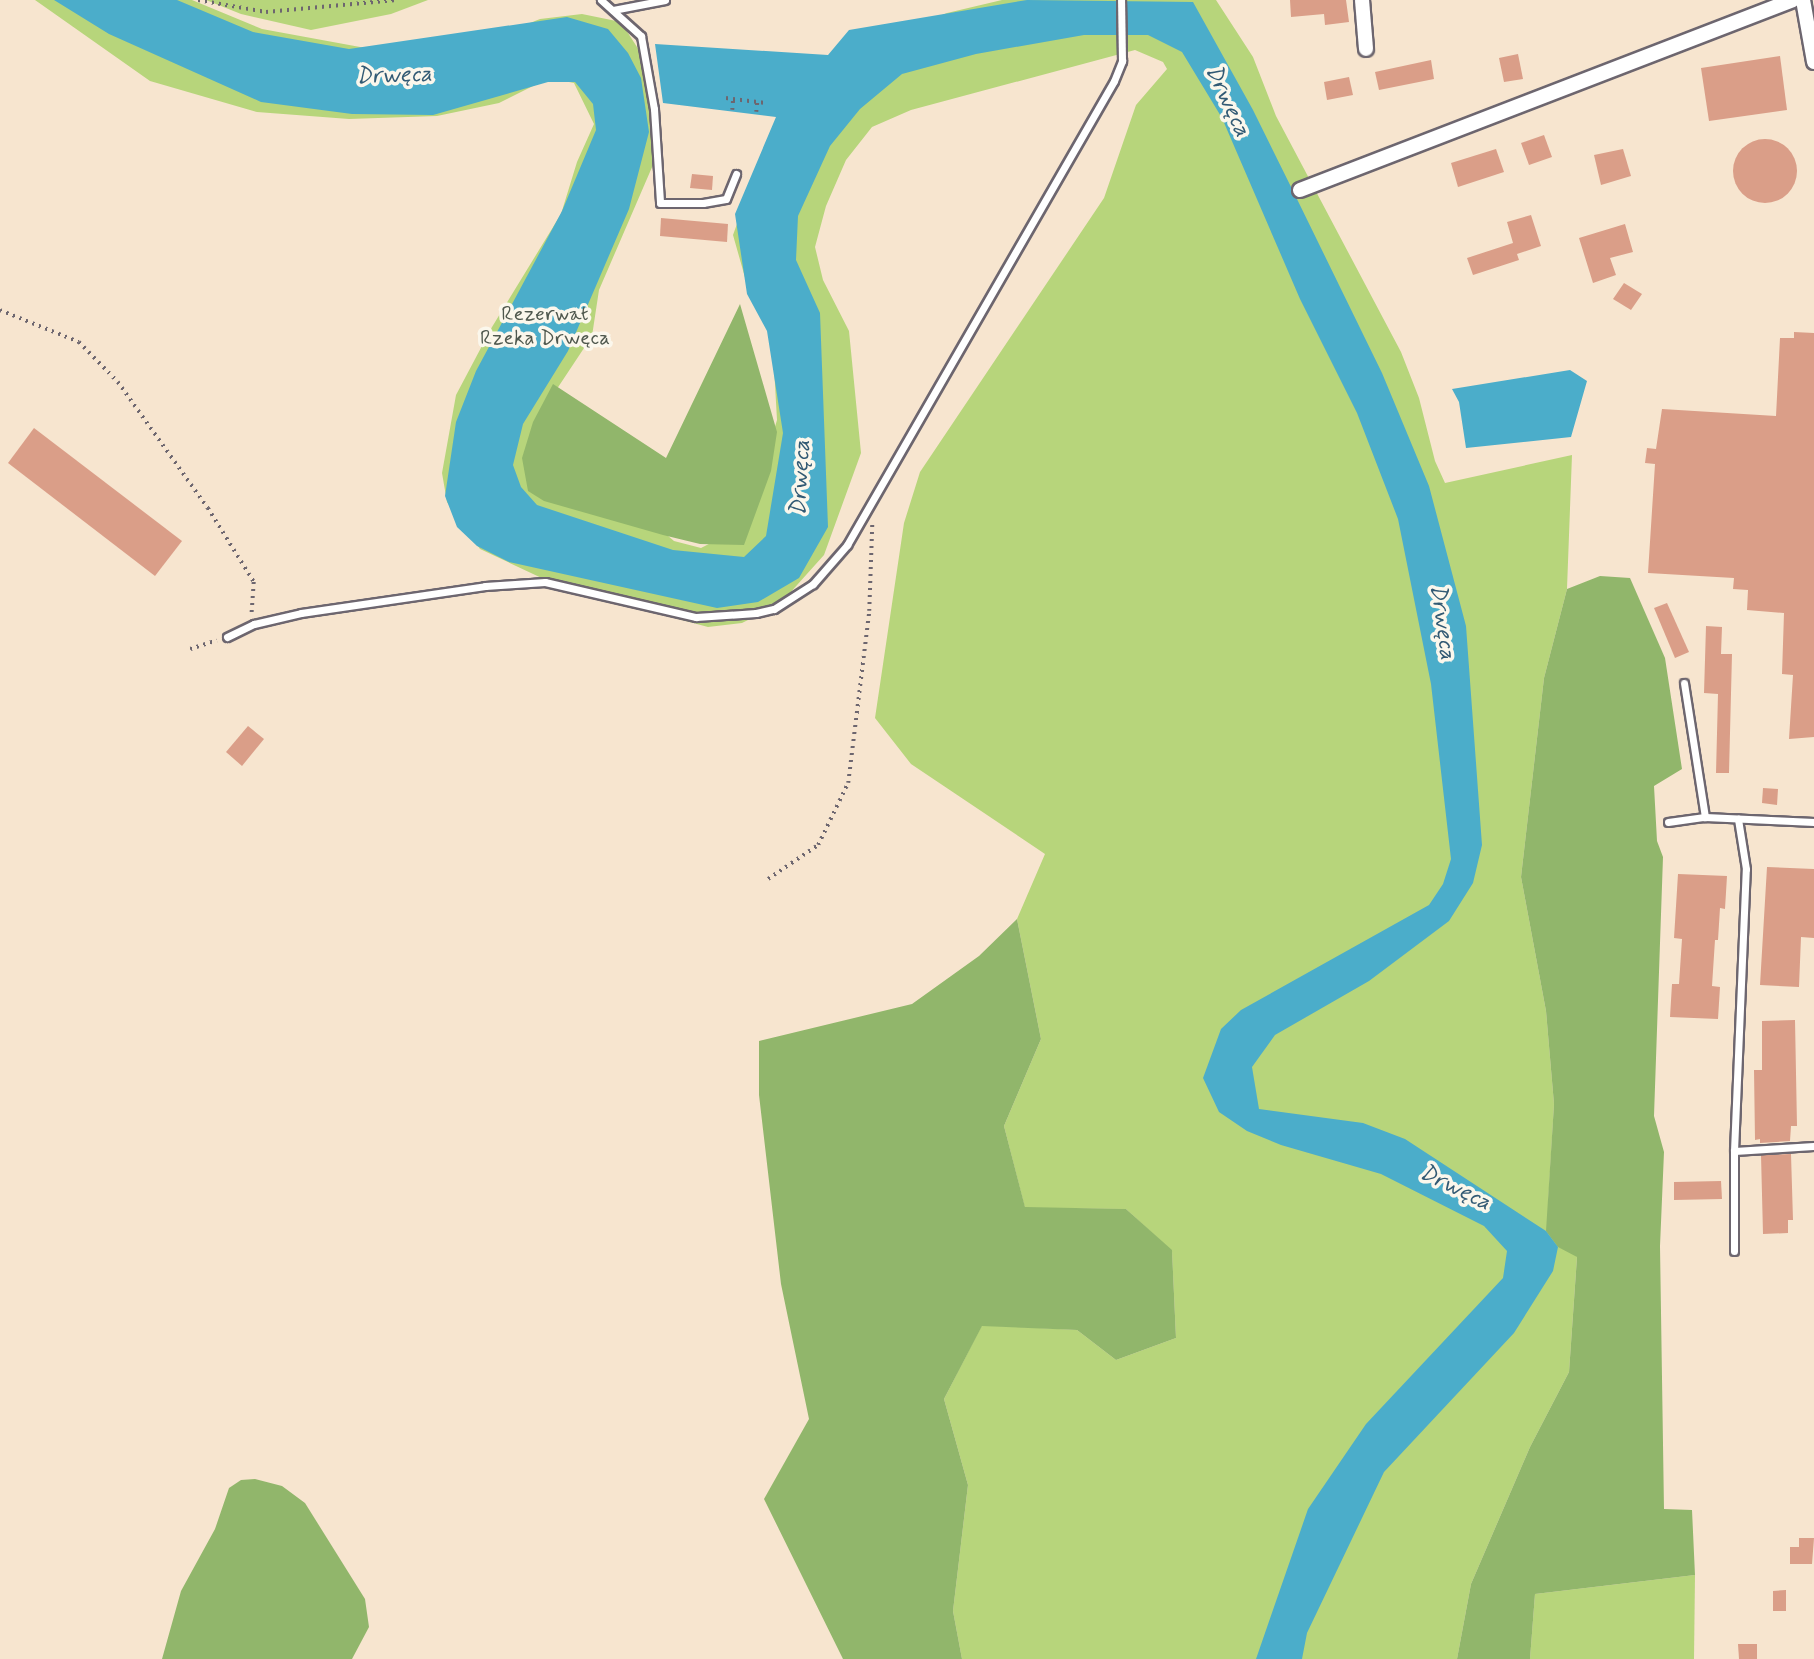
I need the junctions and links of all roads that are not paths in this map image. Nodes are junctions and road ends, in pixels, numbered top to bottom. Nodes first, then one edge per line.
1 (601, 0) edge
2 (665, 0) edge
3 (1121, 0) edge
4 (1362, 0) edge
5 (1793, 0) edge
6 (1803, 0) edge
7 (613, 10) junction
8 (1366, 49) dead end
9 (1814, 62) edge
10 (736, 174) dead end
11 (1300, 190) dead end
12 (227, 637) road end
13 (1684, 683) dead end
14 (1705, 817) junction
15 (1738, 819) junction
16 (1814, 821) edge
17 (1668, 822) dead end
18 (1814, 1146) edge
19 (1734, 1150) junction
20 (1734, 1251) dead end

1 - 7 lane
2 - 7 lane
3 - 12 lane
4 - 8 street
5 - 11 street
6 - 9 street
7 - 10 lane
13 - 14 lane
14 - 15 lane
14 - 17 lane
15 - 16 lane
15 - 19 lane
18 - 19 lane
19 - 20 lane

